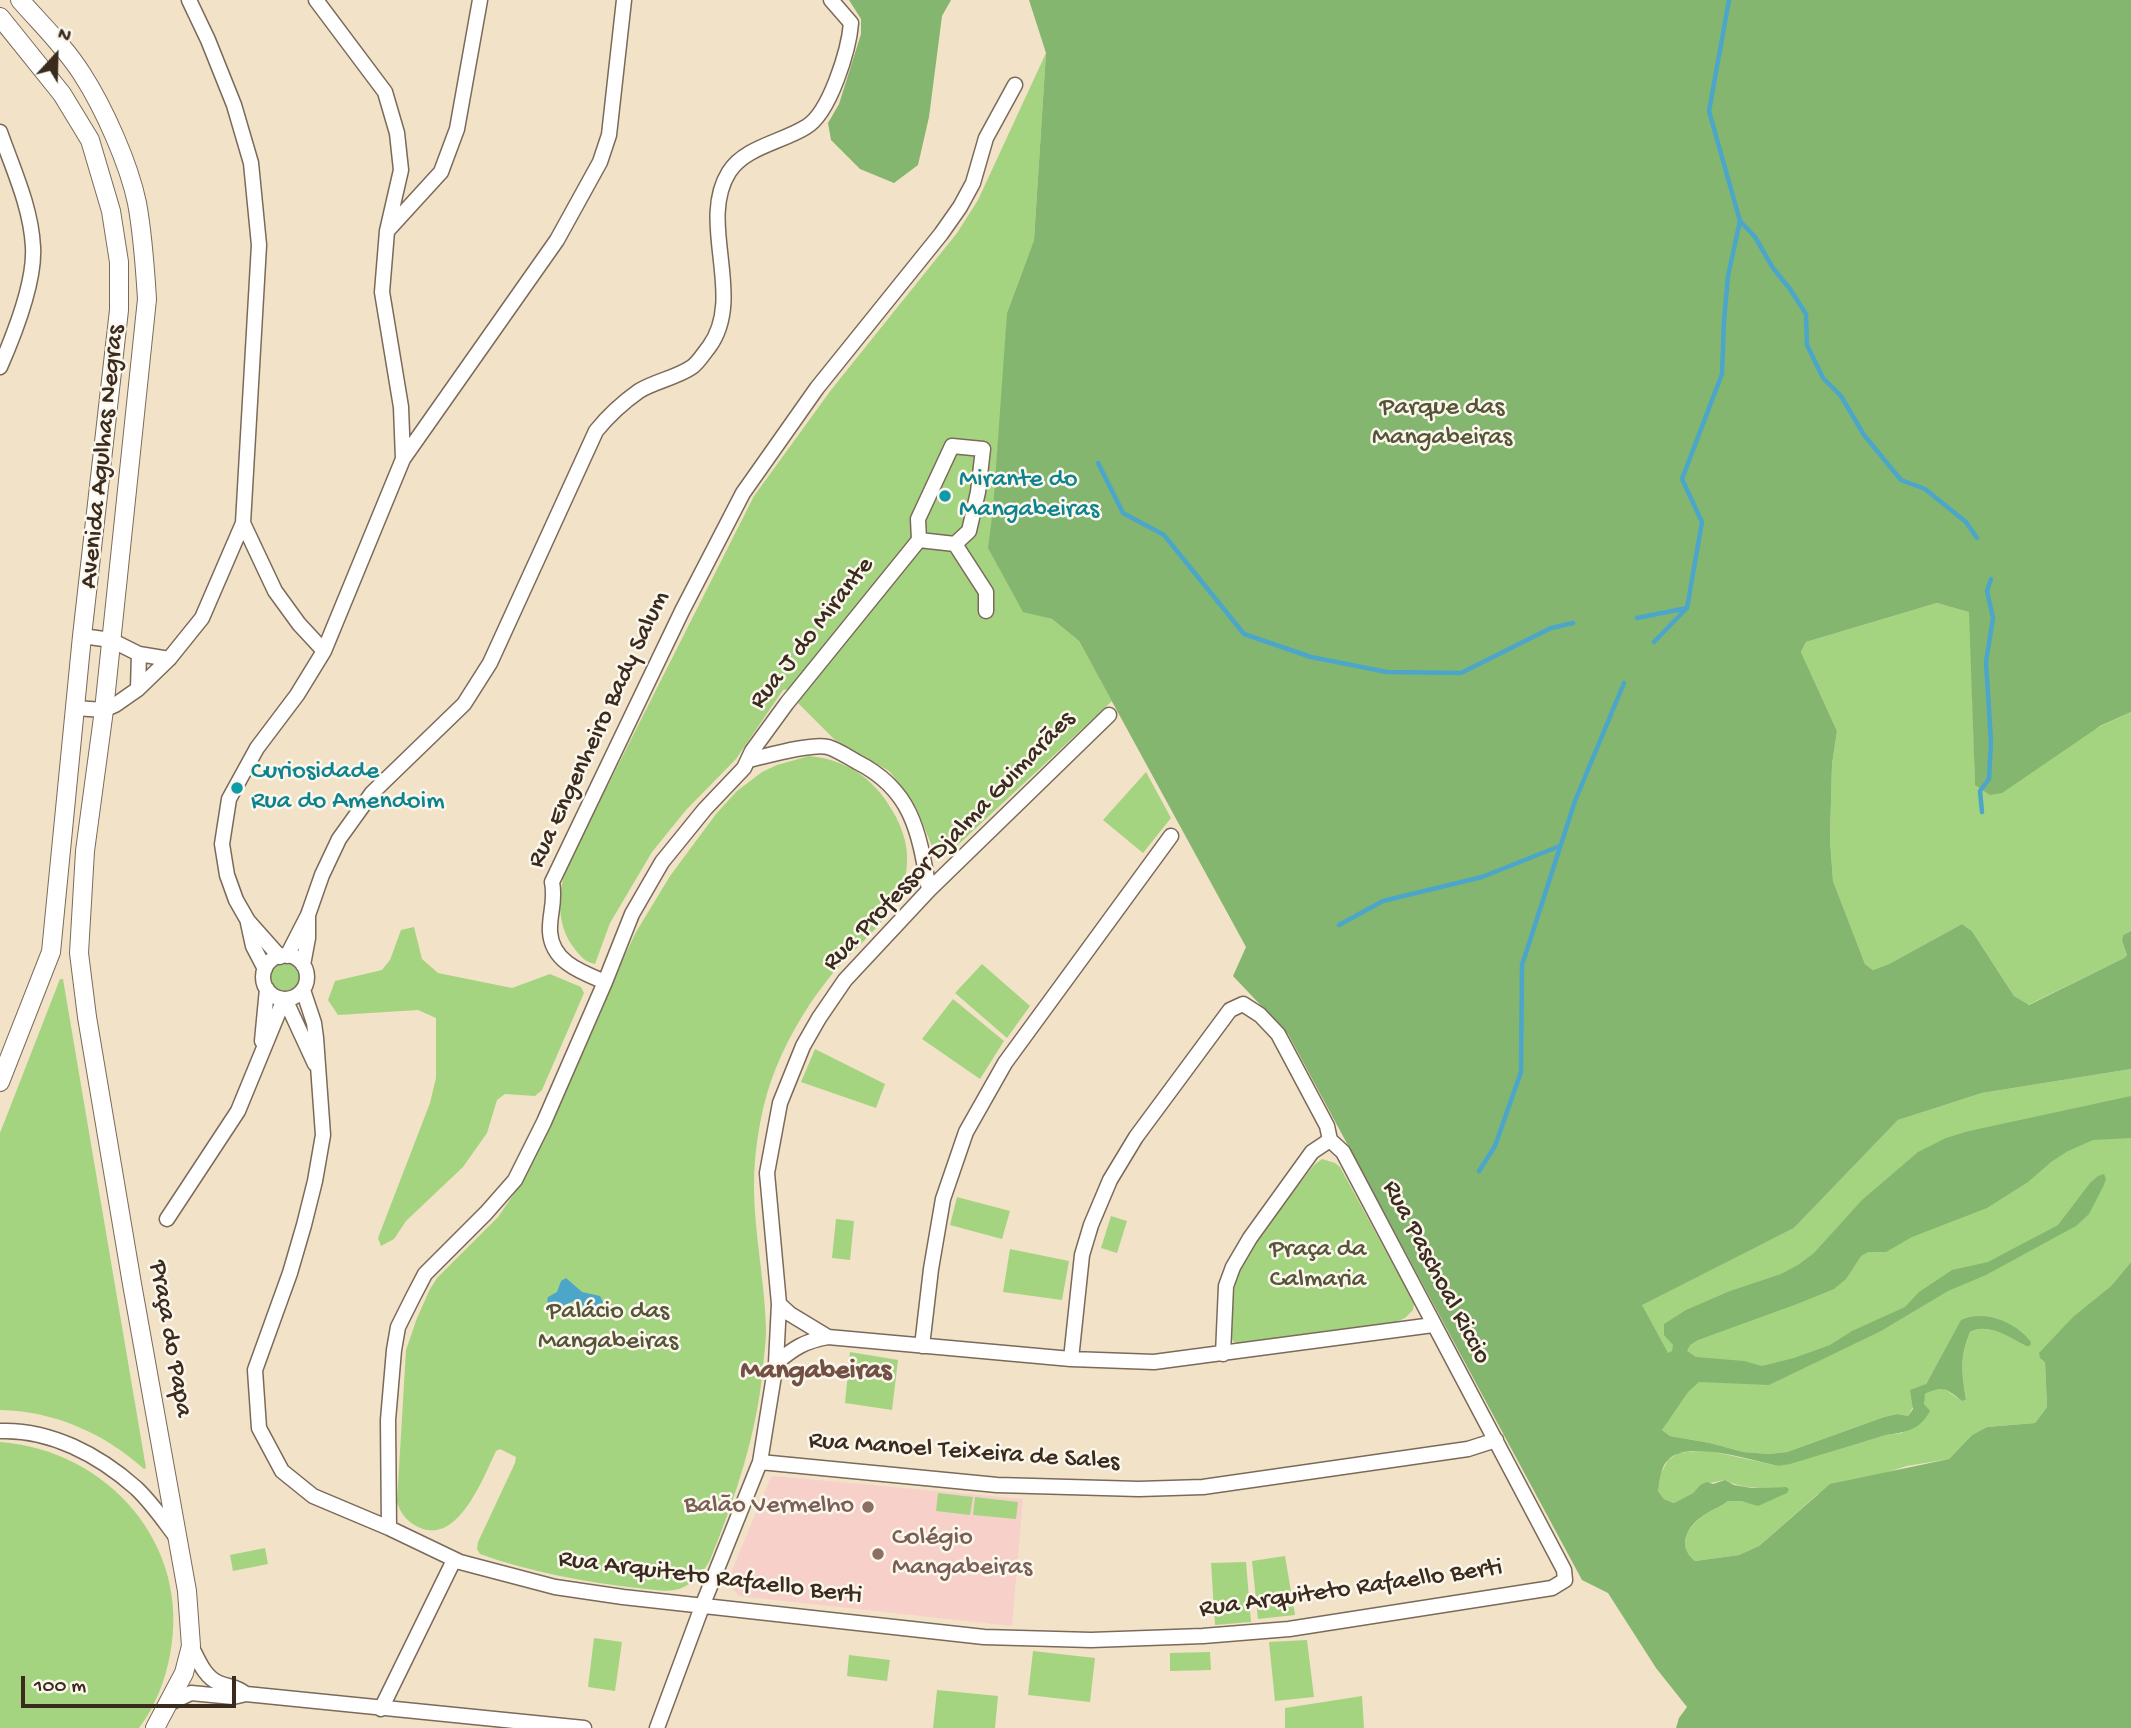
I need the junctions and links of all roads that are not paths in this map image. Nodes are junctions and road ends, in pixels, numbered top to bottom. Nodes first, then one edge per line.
1 (20, 0) edge
2 (188, 0) edge
3 (316, 0) edge
4 (480, 0) edge
5 (624, 0) edge
6 (831, 0) edge
7 (0, 17) edge
8 (1015, 85) dead end
9 (0, 132) edge
10 (387, 231) junction
11 (0, 367) edge
12 (403, 458) junction
13 (243, 523) junction
14 (919, 540) junction
15 (955, 544) junction
16 (986, 611) dead end
17 (82, 636) junction
18 (111, 640) junction
19 (324, 651) junction
20 (139, 654) junction
21 (169, 659) junction
22 (138, 689) junction
23 (75, 708) junction
24 (104, 710) junction
25 (1109, 715) dead end
26 (749, 760) junction
27 (1171, 836) dead end
28 (929, 890) junction
29 (309, 915) junction
30 (248, 921) junction
31 (51, 952) junction
32 (79, 953) junction
33 (283, 956) junction
34 (303, 965) junction
35 (265, 969) junction
36 (605, 982) junction
37 (267, 989) junction
38 (303, 990) junction
39 (284, 999) junction
40 (260, 1060) junction
41 (320, 1074) junction
42 (0, 1082) edge
43 (1329, 1140) junction
44 (167, 1219) dead end
45 (779, 1304) junction
46 (1433, 1325) junction
47 (828, 1337) junction
48 (922, 1346) junction
49 (1223, 1354) junction
50 (1071, 1359) junction
51 (776, 1363) junction
52 (0, 1431) edge
53 (1496, 1440) junction
54 (760, 1462) junction
55 (389, 1528) junction
56 (178, 1539) junction
57 (454, 1560) junction
58 (1565, 1580) joint
59 (703, 1604) junction
60 (191, 1646) junction
61 (246, 1694) junction
62 (170, 1703) junction
63 (381, 1709) junction
64 (155, 1728) edge
65 (584, 1728) edge
66 (657, 1728) edge

1 - 18 street, Avenida Agulhas Negras
2 - 13 street
3 - 10 street
4 - 10 street
5 - 12 street
6 - 29 street
7 - 17 street, Avenida Agulhas Negras
8 - 36 street, Rua Engenheiro Bady Salum
9 - 11 street
10 - 12 street
12 - 19 street
13 - 19 street
13 - 21 street
14 - 15 street
14 - 15 street
14 - 26 street, Rua J do Mirante
15 - 16 street
17 - 18 street
17 - 23 street, Avenida Agulhas Negras
18 - 20 street
18 - 24 street, Avenida Agulhas Negras
19 - 30 street
20 - 21 street
20 - 22 street
21 - 22 street
22 - 24 street
23 - 24 street
23 - 31 street, Avenida Agulhas Negras
24 - 32 street, Avenida Agulhas Negras
25 - 28 street, Rua Professor Djalma Guimarães
26 - 28 street
26 - 36 street, Rua J do Mirante
27 - 48 street
28 - 45 street, Rua Professor Djalma Guimarães
29 - 33 street
29 - 34 street
30 - 33 street
30 - 35 street
31 - 32 street
31 - 42 street
32 - 56 street, Praça do Papa
33 - 34 street
33 - 35 street
34 - 38 street
35 - 37 street
36 - 55 street
37 - 39 street
37 - 40 street
38 - 39 street
38 - 41 street, Rua Arquiteto Rafaello Berti
39 - 40 street
39 - 41 street, Rua Arquiteto Rafaello Berti
40 - 44 street
41 - 55 street, Rua Arquiteto Rafaello Berti
43 - 46 street, Rua Paschoal Riccio
43 - 49 street
43 - 50 street, Rua Paschoal Riccio
45 - 47 street
45 - 51 street, Rua Professor Djalma Guimarães
46 - 49 street
46 - 53 street, Rua Paschoal Riccio
47 - 48 street
47 - 51 street
48 - 50 street
49 - 50 street
51 - 54 street, Rua Professor Djalma Guimarães
52 - 56 street
53 - 54 street, Rua Manoel Teixeira de Sales
53 - 58 street, Rua Paschoal Riccio
54 - 59 street, Rua Professor Djalma Guimarães
55 - 57 street, Rua Arquiteto Rafaello Berti
56 - 60 street, Praça do Papa
57 - 59 street, Rua Arquiteto Rafaello Berti
57 - 63 street
58 - 59 street, Rua Arquiteto Rafaello Berti
59 - 66 street, Rua Professor Djalma Guimarães
60 - 61 street
60 - 62 street, Praça do Papa
61 - 62 street
61 - 63 street
62 - 64 street, Praça do Papa
63 - 65 street

